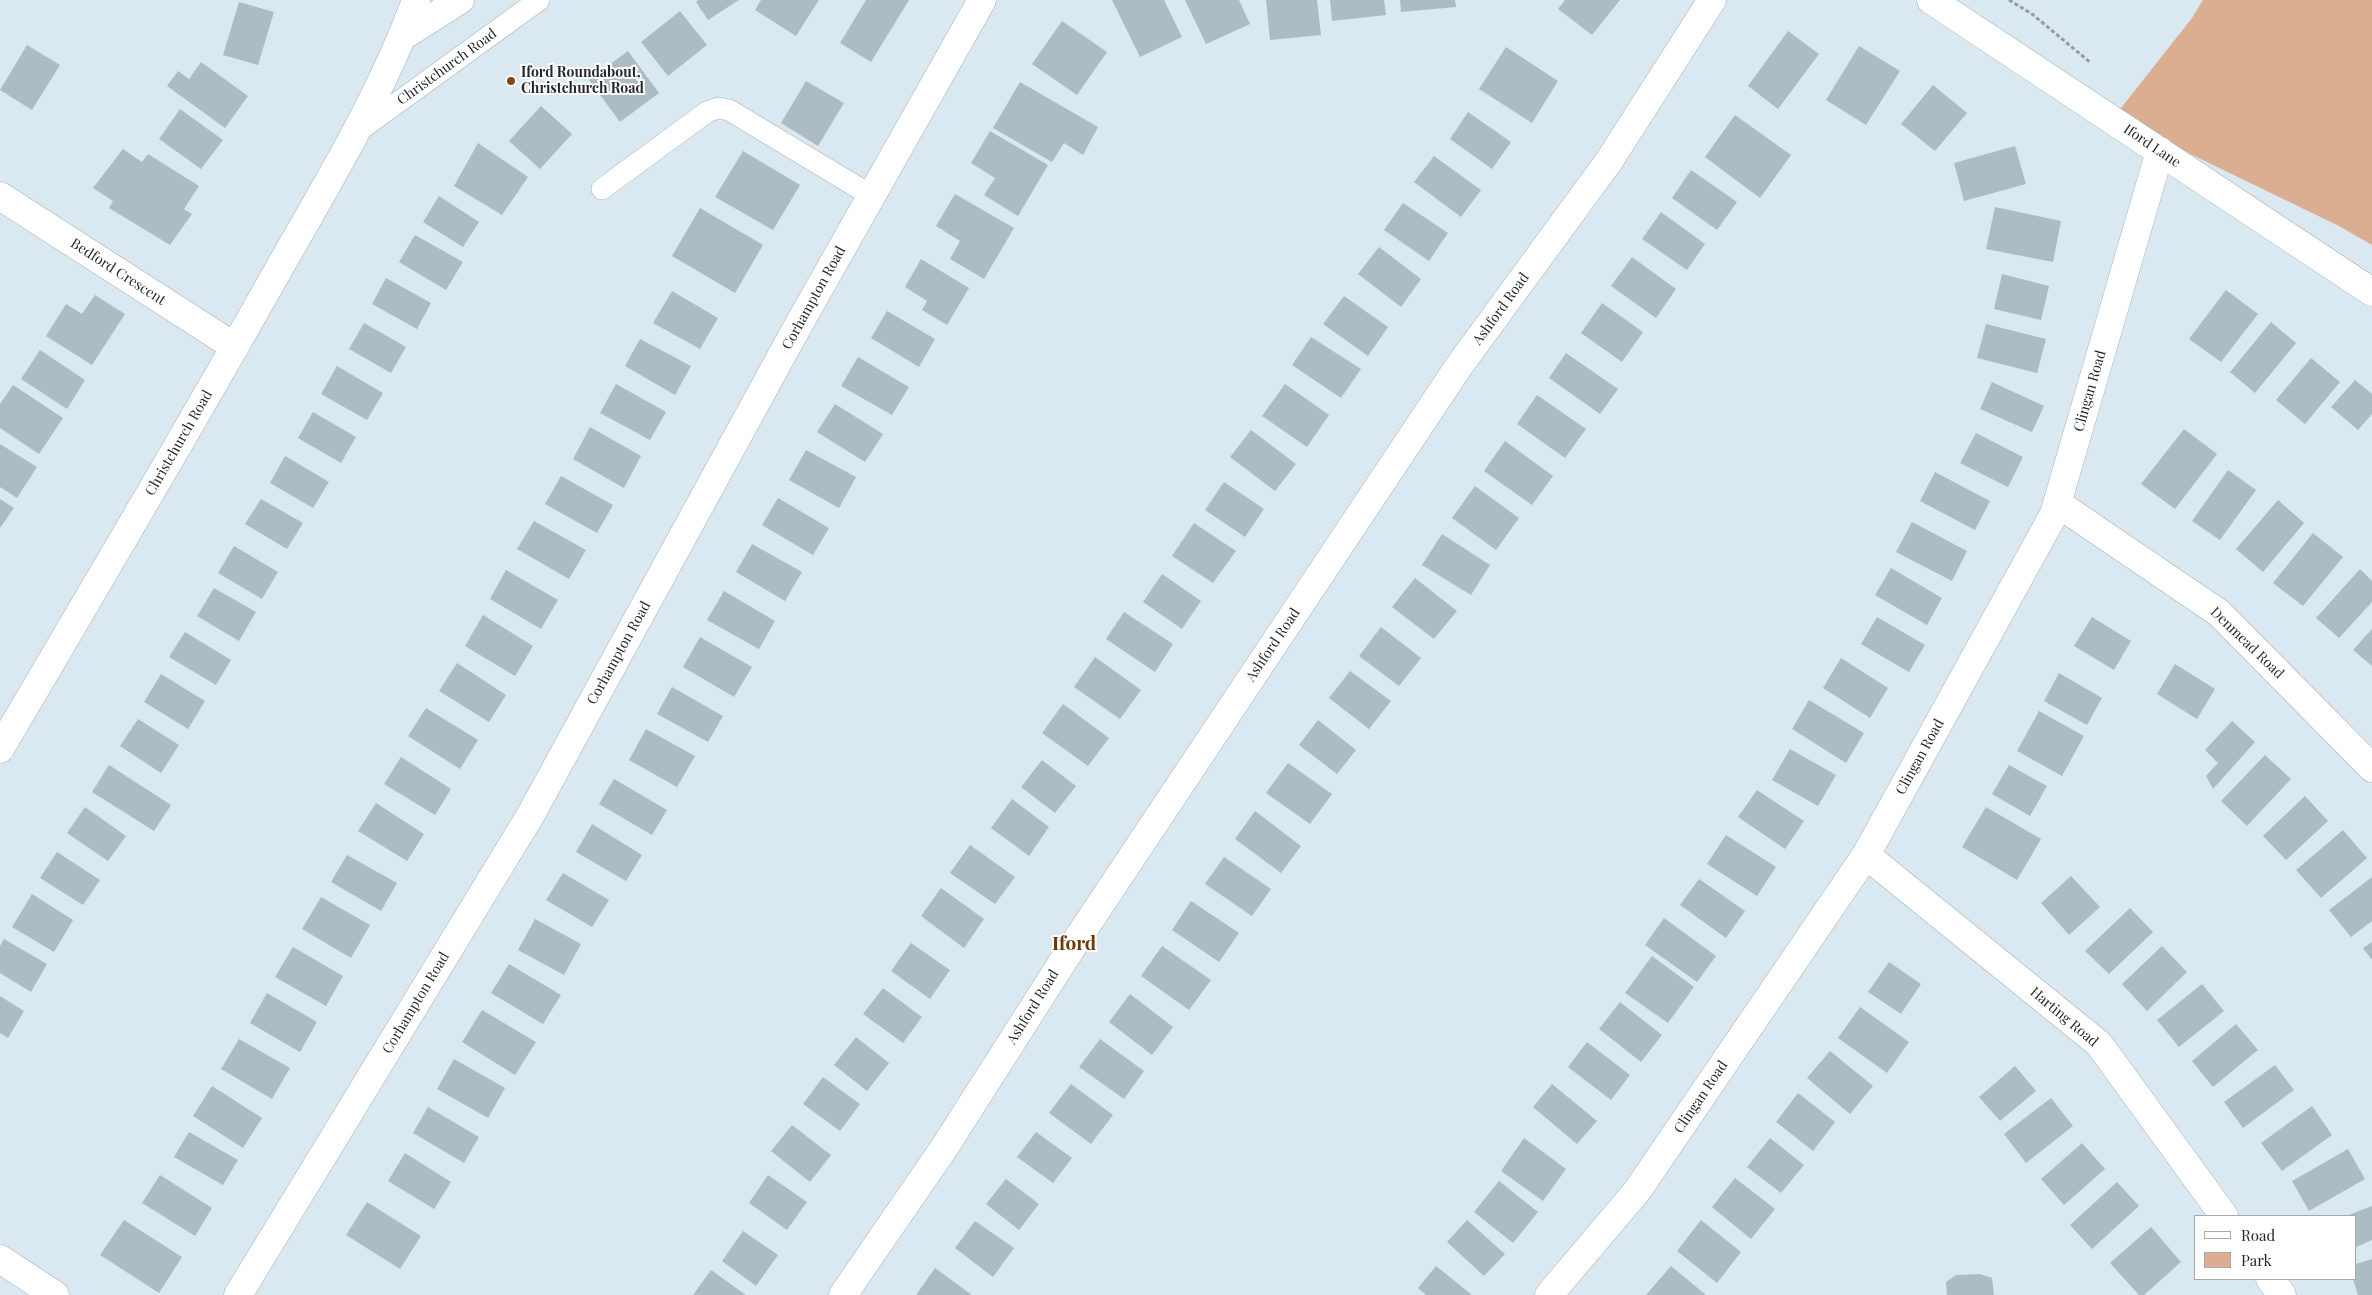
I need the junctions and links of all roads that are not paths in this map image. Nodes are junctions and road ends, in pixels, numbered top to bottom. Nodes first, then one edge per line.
1 (416, 0) edge
2 (460, 0) edge
3 (539, 0) edge
4 (982, 0) edge
5 (1712, 0) edge
6 (1931, 0) edge
7 (403, 36) junction
8 (354, 134) junction
9 (2160, 152) junction
10 (602, 189) dead end
11 (0, 196) edge
12 (872, 196) junction
13 (2372, 292) edge
14 (235, 347) junction
15 (2057, 503) junction
16 (0, 749) edge
17 (2372, 768) edge
18 (1866, 855) junction
19 (2223, 1215) edge
20 (0, 1259) edge
21 (2271, 1280) edge
22 (55, 1295) edge
23 (238, 1295) edge
24 (843, 1295) edge
25 (1549, 1295) edge
26 (2282, 1295) edge

1 - 7 street, Christchurch Road
2 - 7 street
3 - 8 lane, Christchurch Road
4 - 12 street, Corhampton Road
5 - 24 street, Ashford Road
6 - 9 street, Iford Lane
7 - 8 street, Christchurch Road
8 - 14 street, Christchurch Road
9 - 13 street, Iford Lane
9 - 15 street, Clingan Road
10 - 12 lane
11 - 14 street, Bedford Crescent
12 - 23 street, Corhampton Road
14 - 16 street, Christchurch Road
15 - 17 street, Denmead Road
15 - 18 street, Clingan Road
18 - 19 street, Harting Road
18 - 25 street, Clingan Road
20 - 22 street
21 - 26 street

